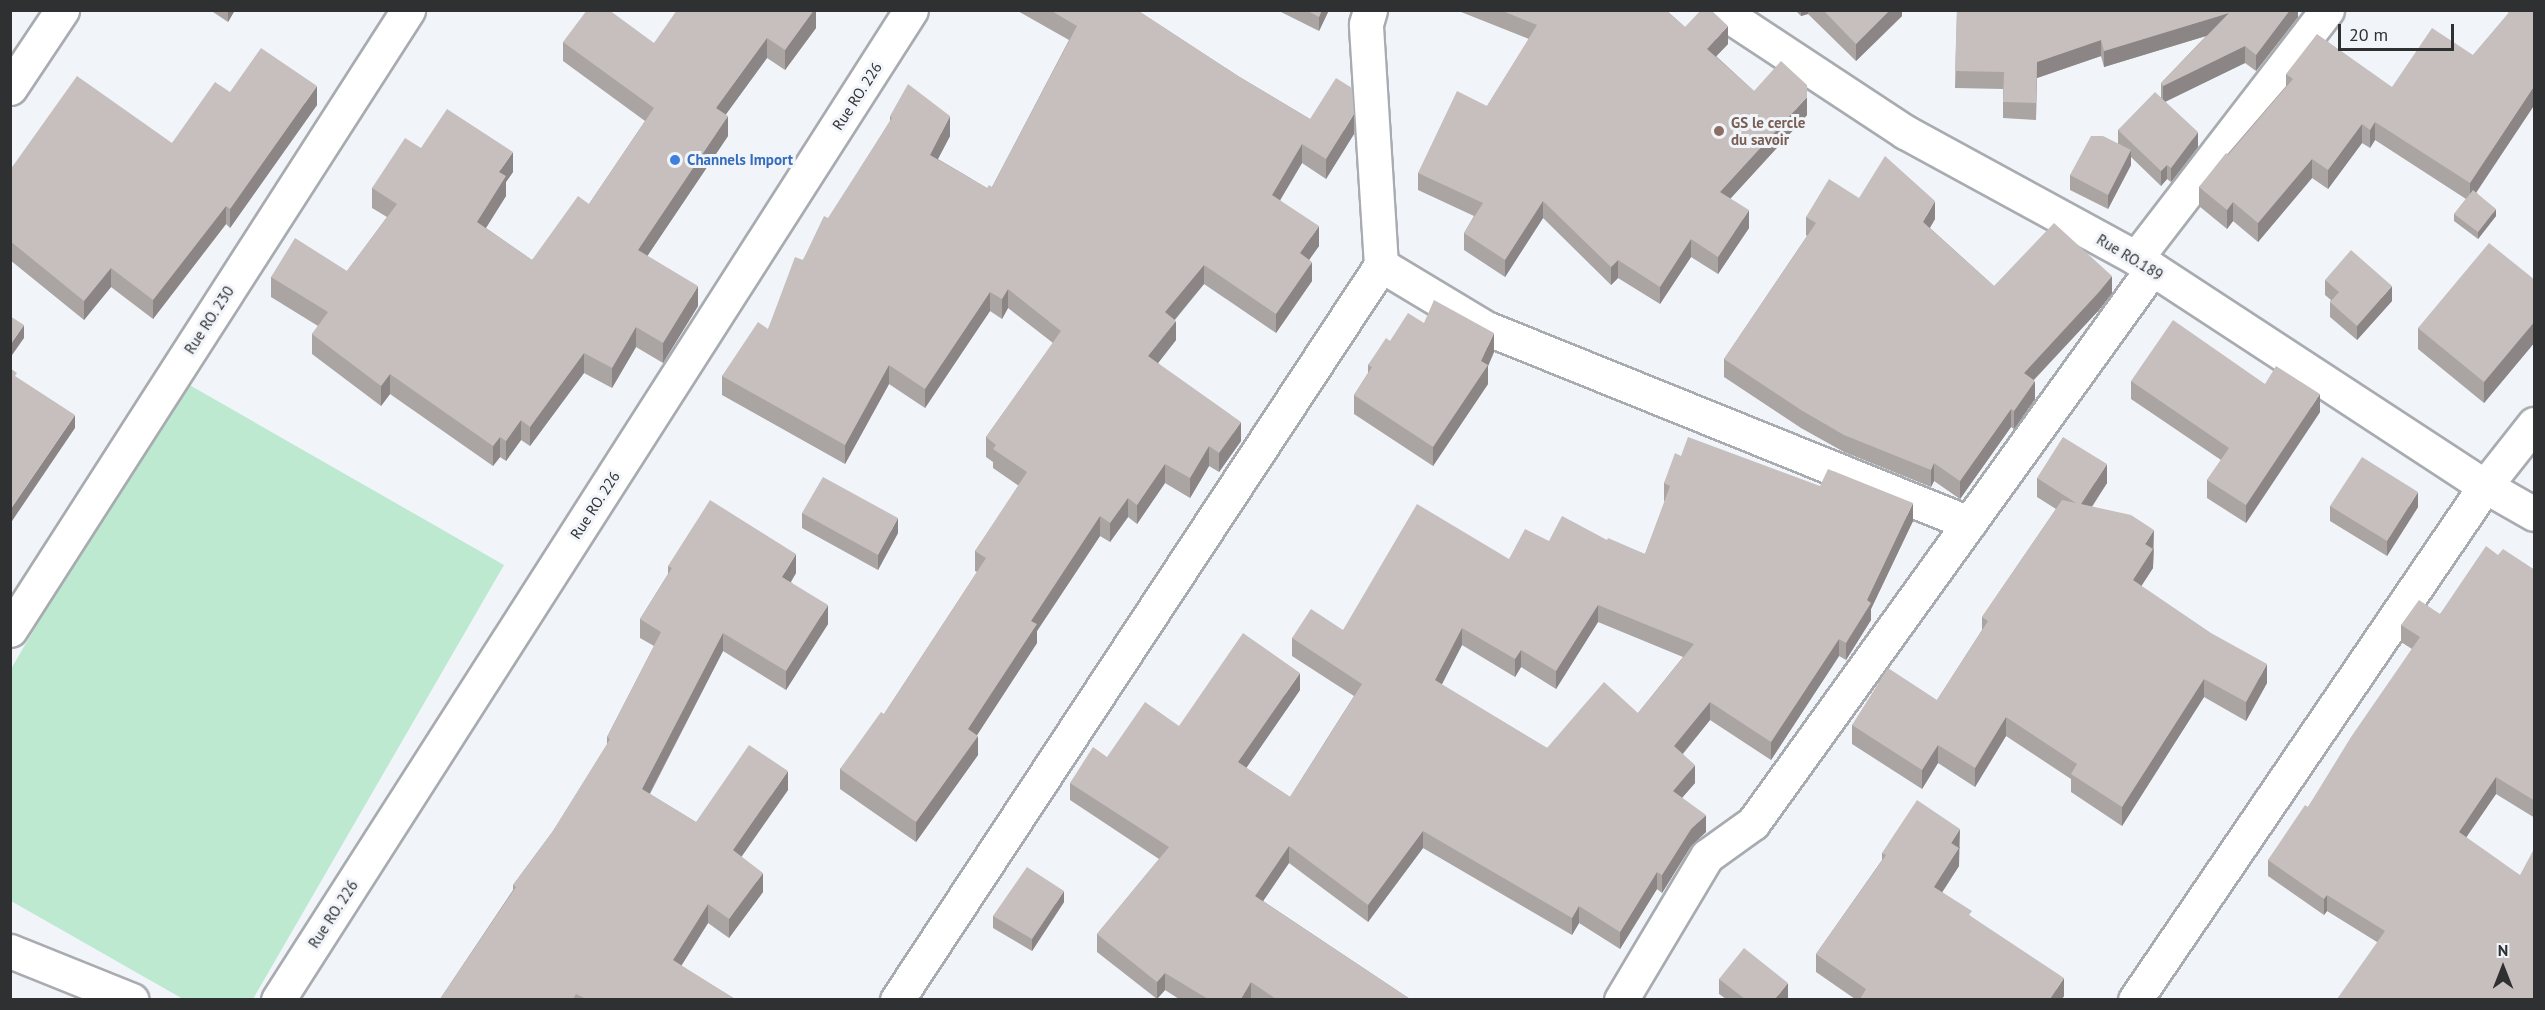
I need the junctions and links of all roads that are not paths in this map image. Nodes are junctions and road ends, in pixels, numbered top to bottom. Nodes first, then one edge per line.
1 (62, 10) edge
2 (408, 10) edge
3 (911, 10) edge
4 (1370, 10) edge
5 (1720, 10) edge
6 (2327, 10) edge
7 (10, 88) edge
8 (2144, 264) junction
9 (1381, 266) junction
10 (2535, 424) edge
11 (2486, 486) junction
12 (2535, 514) edge
13 (1969, 523) junction
14 (10, 630) edge
15 (10, 951) edge
16 (132, 999) edge
17 (278, 999) edge
18 (897, 999) edge
19 (1622, 999) edge
20 (2135, 999) edge

1 - 7 street
2 - 14 street, Rue RO. 230
3 - 17 street, Rue RO. 226
4 - 9 street
5 - 8 street, Rue RO.189
6 - 8 street
8 - 11 street, Rue RO.189
8 - 13 street
9 - 13 street
9 - 18 street
10 - 11 street
11 - 12 street, Rue RO.189
11 - 20 street
13 - 19 street
15 - 16 street

